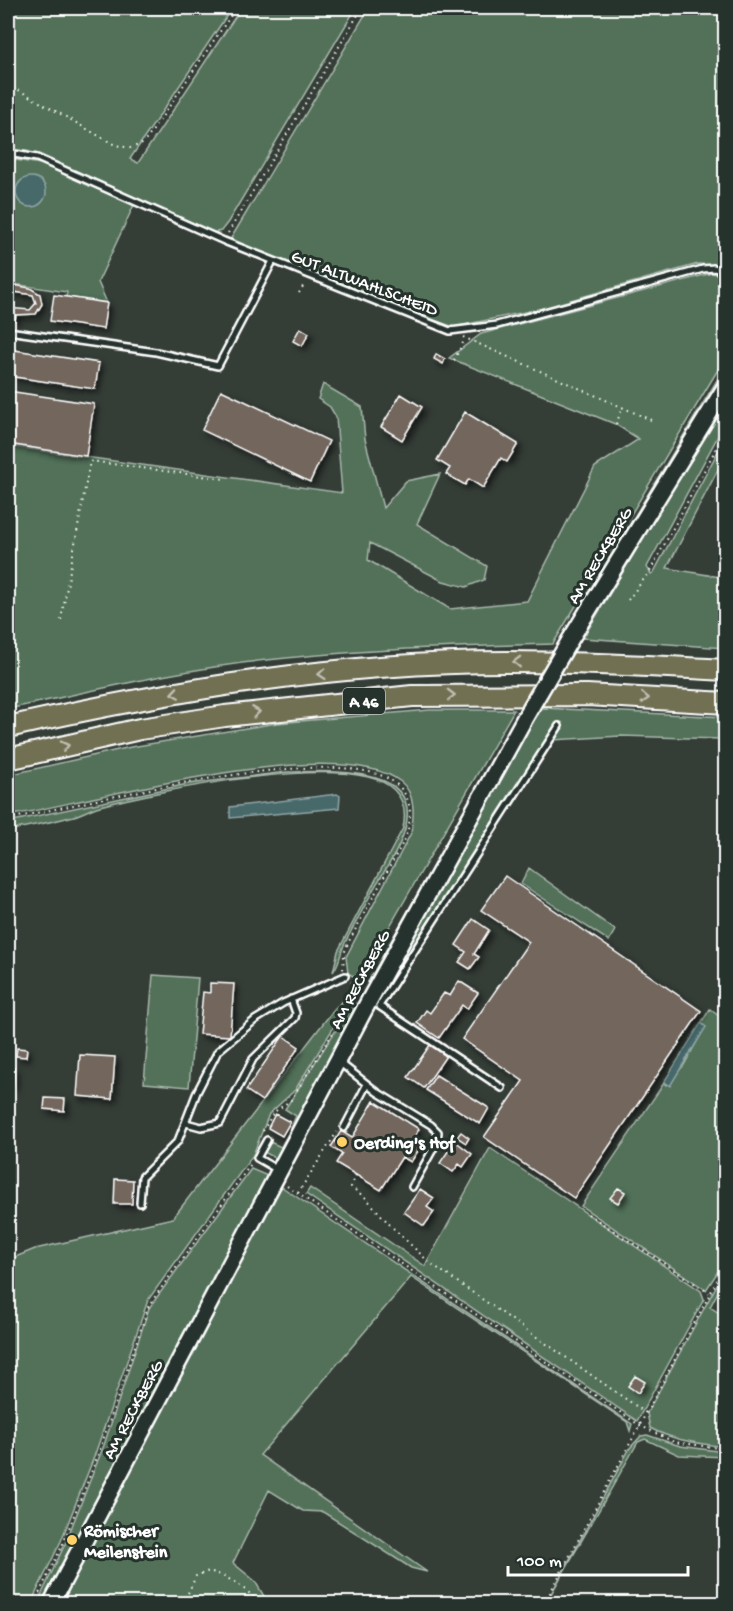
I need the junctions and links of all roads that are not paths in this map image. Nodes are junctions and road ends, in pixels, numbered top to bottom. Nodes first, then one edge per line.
1 (8, 153) edge
2 (273, 261) junction
3 (726, 272) edge
4 (8, 331) edge
5 (726, 386) edge
6 (726, 670) edge
7 (726, 703) edge
8 (559, 726) dead end
9 (8, 727) edge
10 (8, 759) edge
11 (345, 976) road end
12 (291, 999) junction
13 (369, 999) junction
14 (338, 1061) junction
15 (368, 1084) junction
16 (502, 1088) dead end
17 (186, 1123) junction
18 (344, 1128) dead end
19 (264, 1138) road end
20 (277, 1175) junction
21 (412, 1187) dead end
22 (141, 1203) dead end
23 (51, 1604) edge

1 - 2 lane, GUT ALTWAHLSCHEID
2 - 3 lane, GUT ALTWAHLSCHEID
2 - 4 lane
5 - 13 street, AM RECKBERG, bridge
6 -> 9 highway, A 46
10 -> 7 highway, A 46
8 - 13 lane
11 - 12 lane
12 - 17 lane
12 - 17 lane
13 - 14 street, AM RECKBERG
13 - 16 lane
14 - 15 lane
14 - 20 street, AM RECKBERG
15 - 18 lane
15 - 21 lane
17 - 22 lane
19 - 20 lane
20 - 23 street, AM RECKBERG

